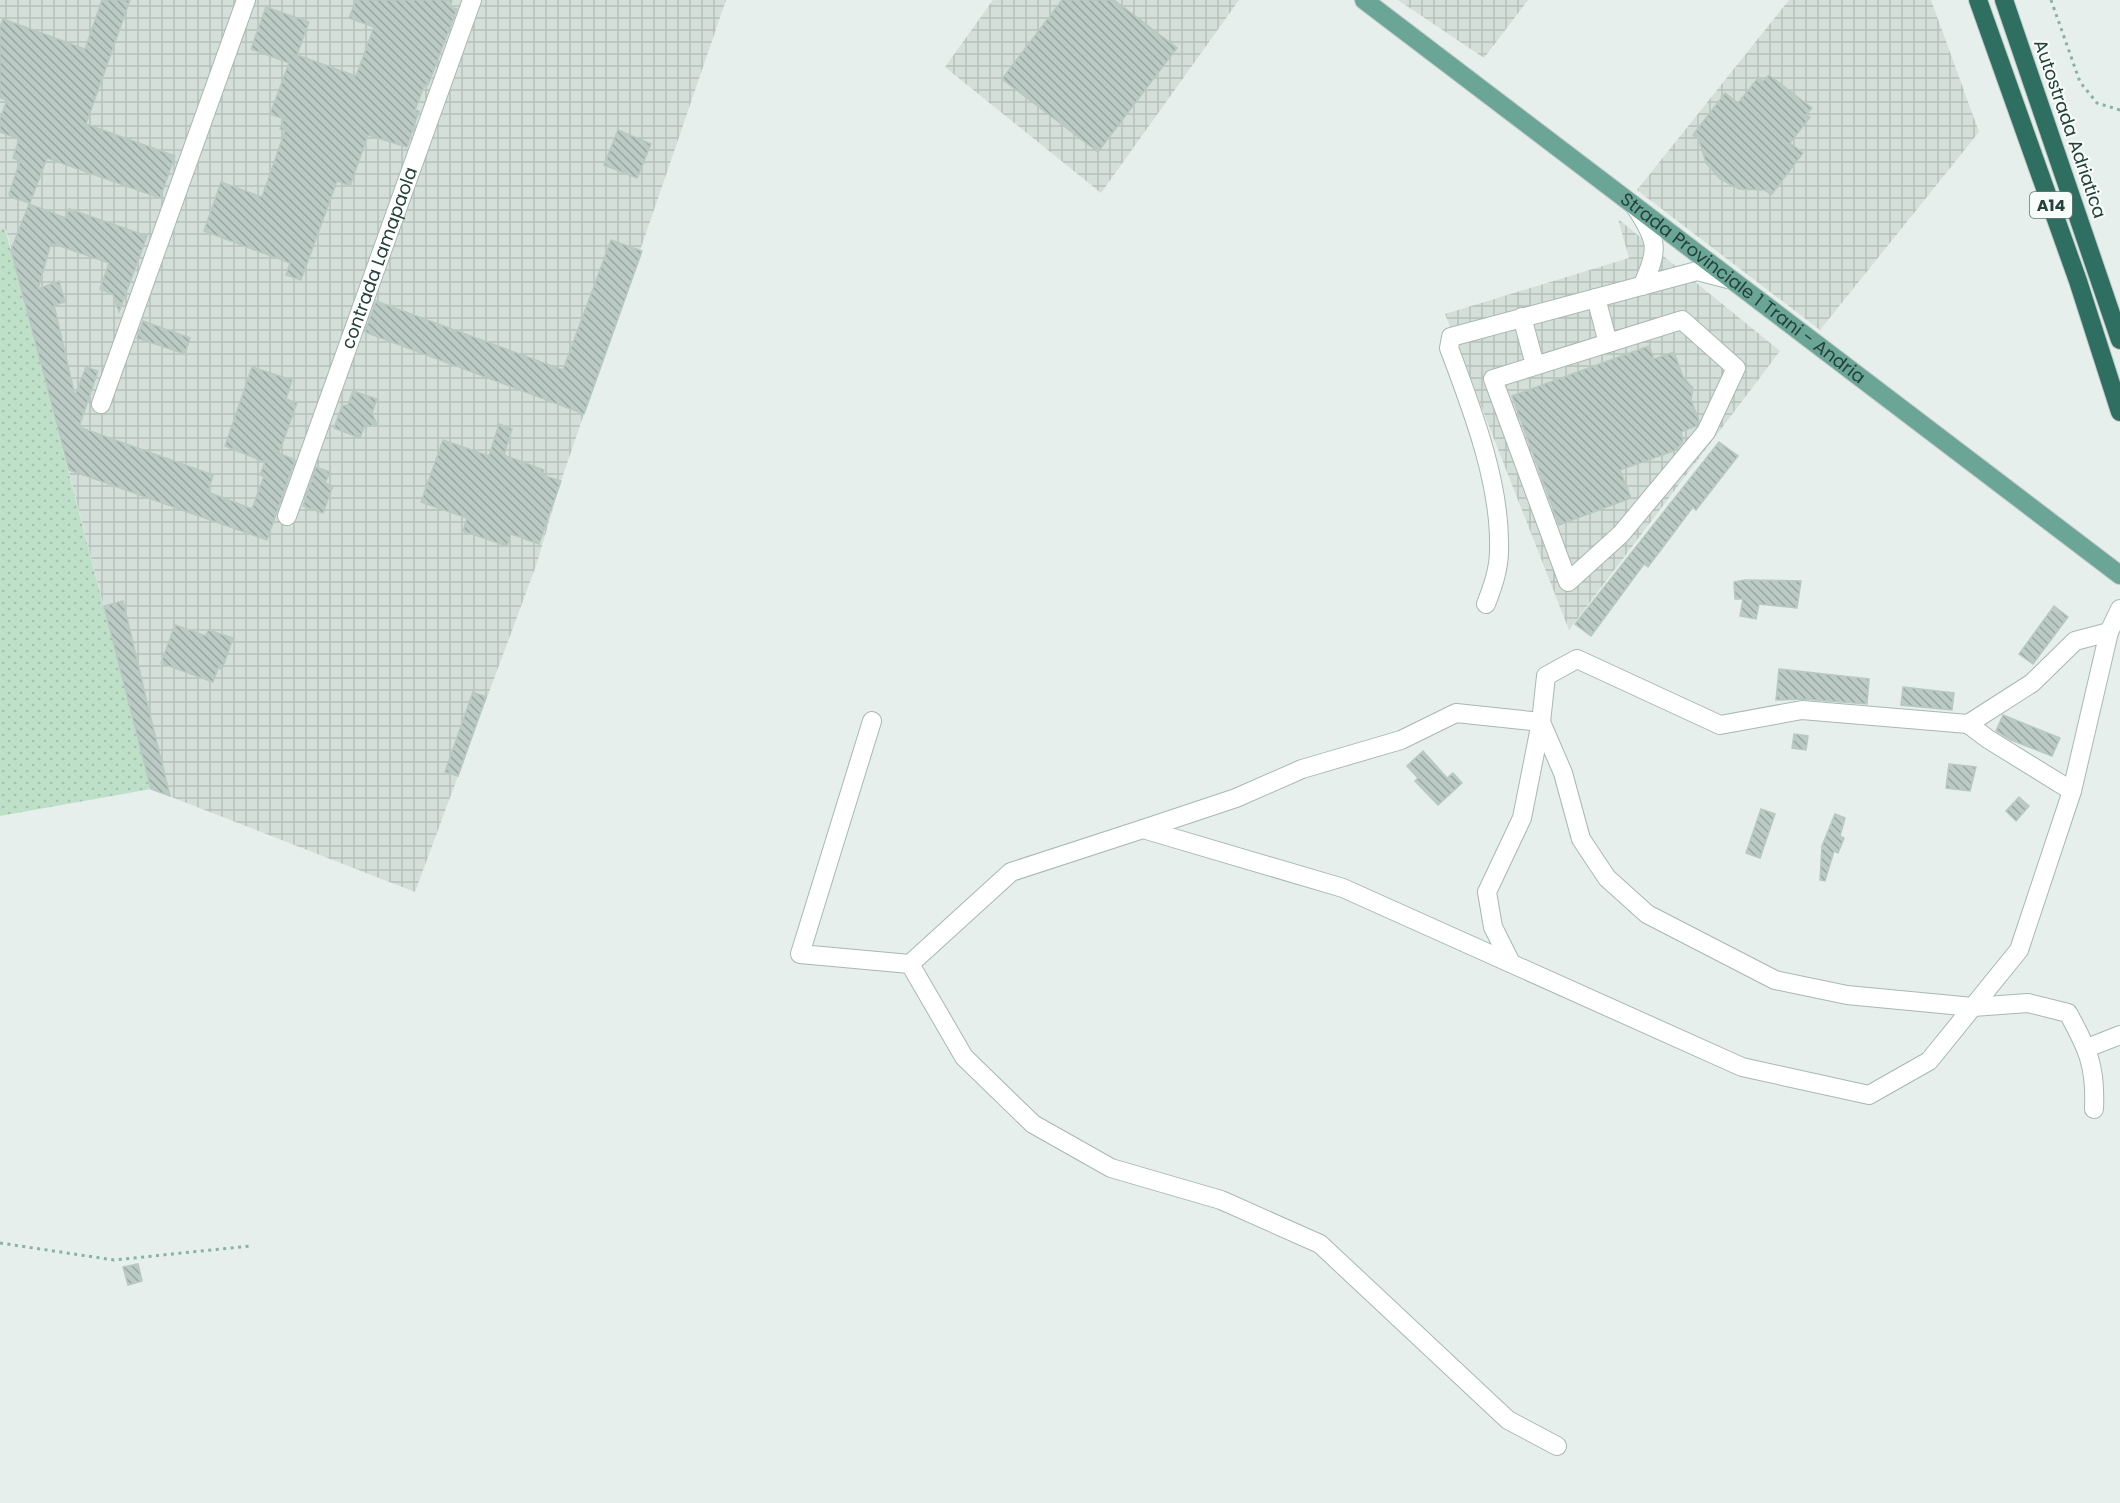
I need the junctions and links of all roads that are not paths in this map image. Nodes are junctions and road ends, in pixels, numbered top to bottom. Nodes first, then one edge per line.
1 (246, 0) edge
2 (471, 0) edge
3 (1364, 0) edge
4 (1978, 0) edge
5 (2004, 0) edge
6 (1635, 207) junction
7 (1732, 280) junction
8 (1642, 286) junction
9 (1596, 298) junction
10 (1522, 317) junction
11 (2120, 340) edge
12 (1608, 343) junction
13 (1535, 366) junction
14 (101, 404) dead end
15 (2120, 412) edge
16 (287, 516) dead end
17 (2120, 575) edge
18 (1486, 604) dead end
19 (2120, 609) edge
20 (2109, 632) junction
21 (872, 721) dead end
22 (1541, 722) junction
23 (1968, 724) junction
24 (2072, 792) junction
25 (1143, 829) junction
26 (1511, 963) junction
27 (910, 964) junction
28 (1973, 1007) junction
29 (2120, 1035) edge
30 (2087, 1048) junction
31 (2094, 1109) dead end
32 (1557, 1446) dead end

1 - 14 street
2 - 16 street, contrada Lamapaola
3 - 6 main road, Strada Provinciale 1 Trani - Andria
4 - 15 highway, A14
5 - 11 highway, Autostrada Adriatica / A14
6 - 7 main road, Strada Provinciale 1 Trani - Andria
6 - 8 street
7 - 8 street
7 - 17 main road, Strada Provinciale 1 Trani - Andria
8 - 9 street
9 - 10 street
9 - 12 street
10 - 13 street
10 - 18 street
12 - 13 street
12 - 13 street
19 - 20 street
20 - 23 street
20 - 24 street
21 - 27 street
22 - 23 street
22 - 25 street
22 - 26 street
22 - 28 street
23 - 24 street
24 - 28 street
25 - 26 street
25 - 27 street
26 - 28 street
27 - 32 street
28 - 30 street
29 - 30 street
30 - 31 street

